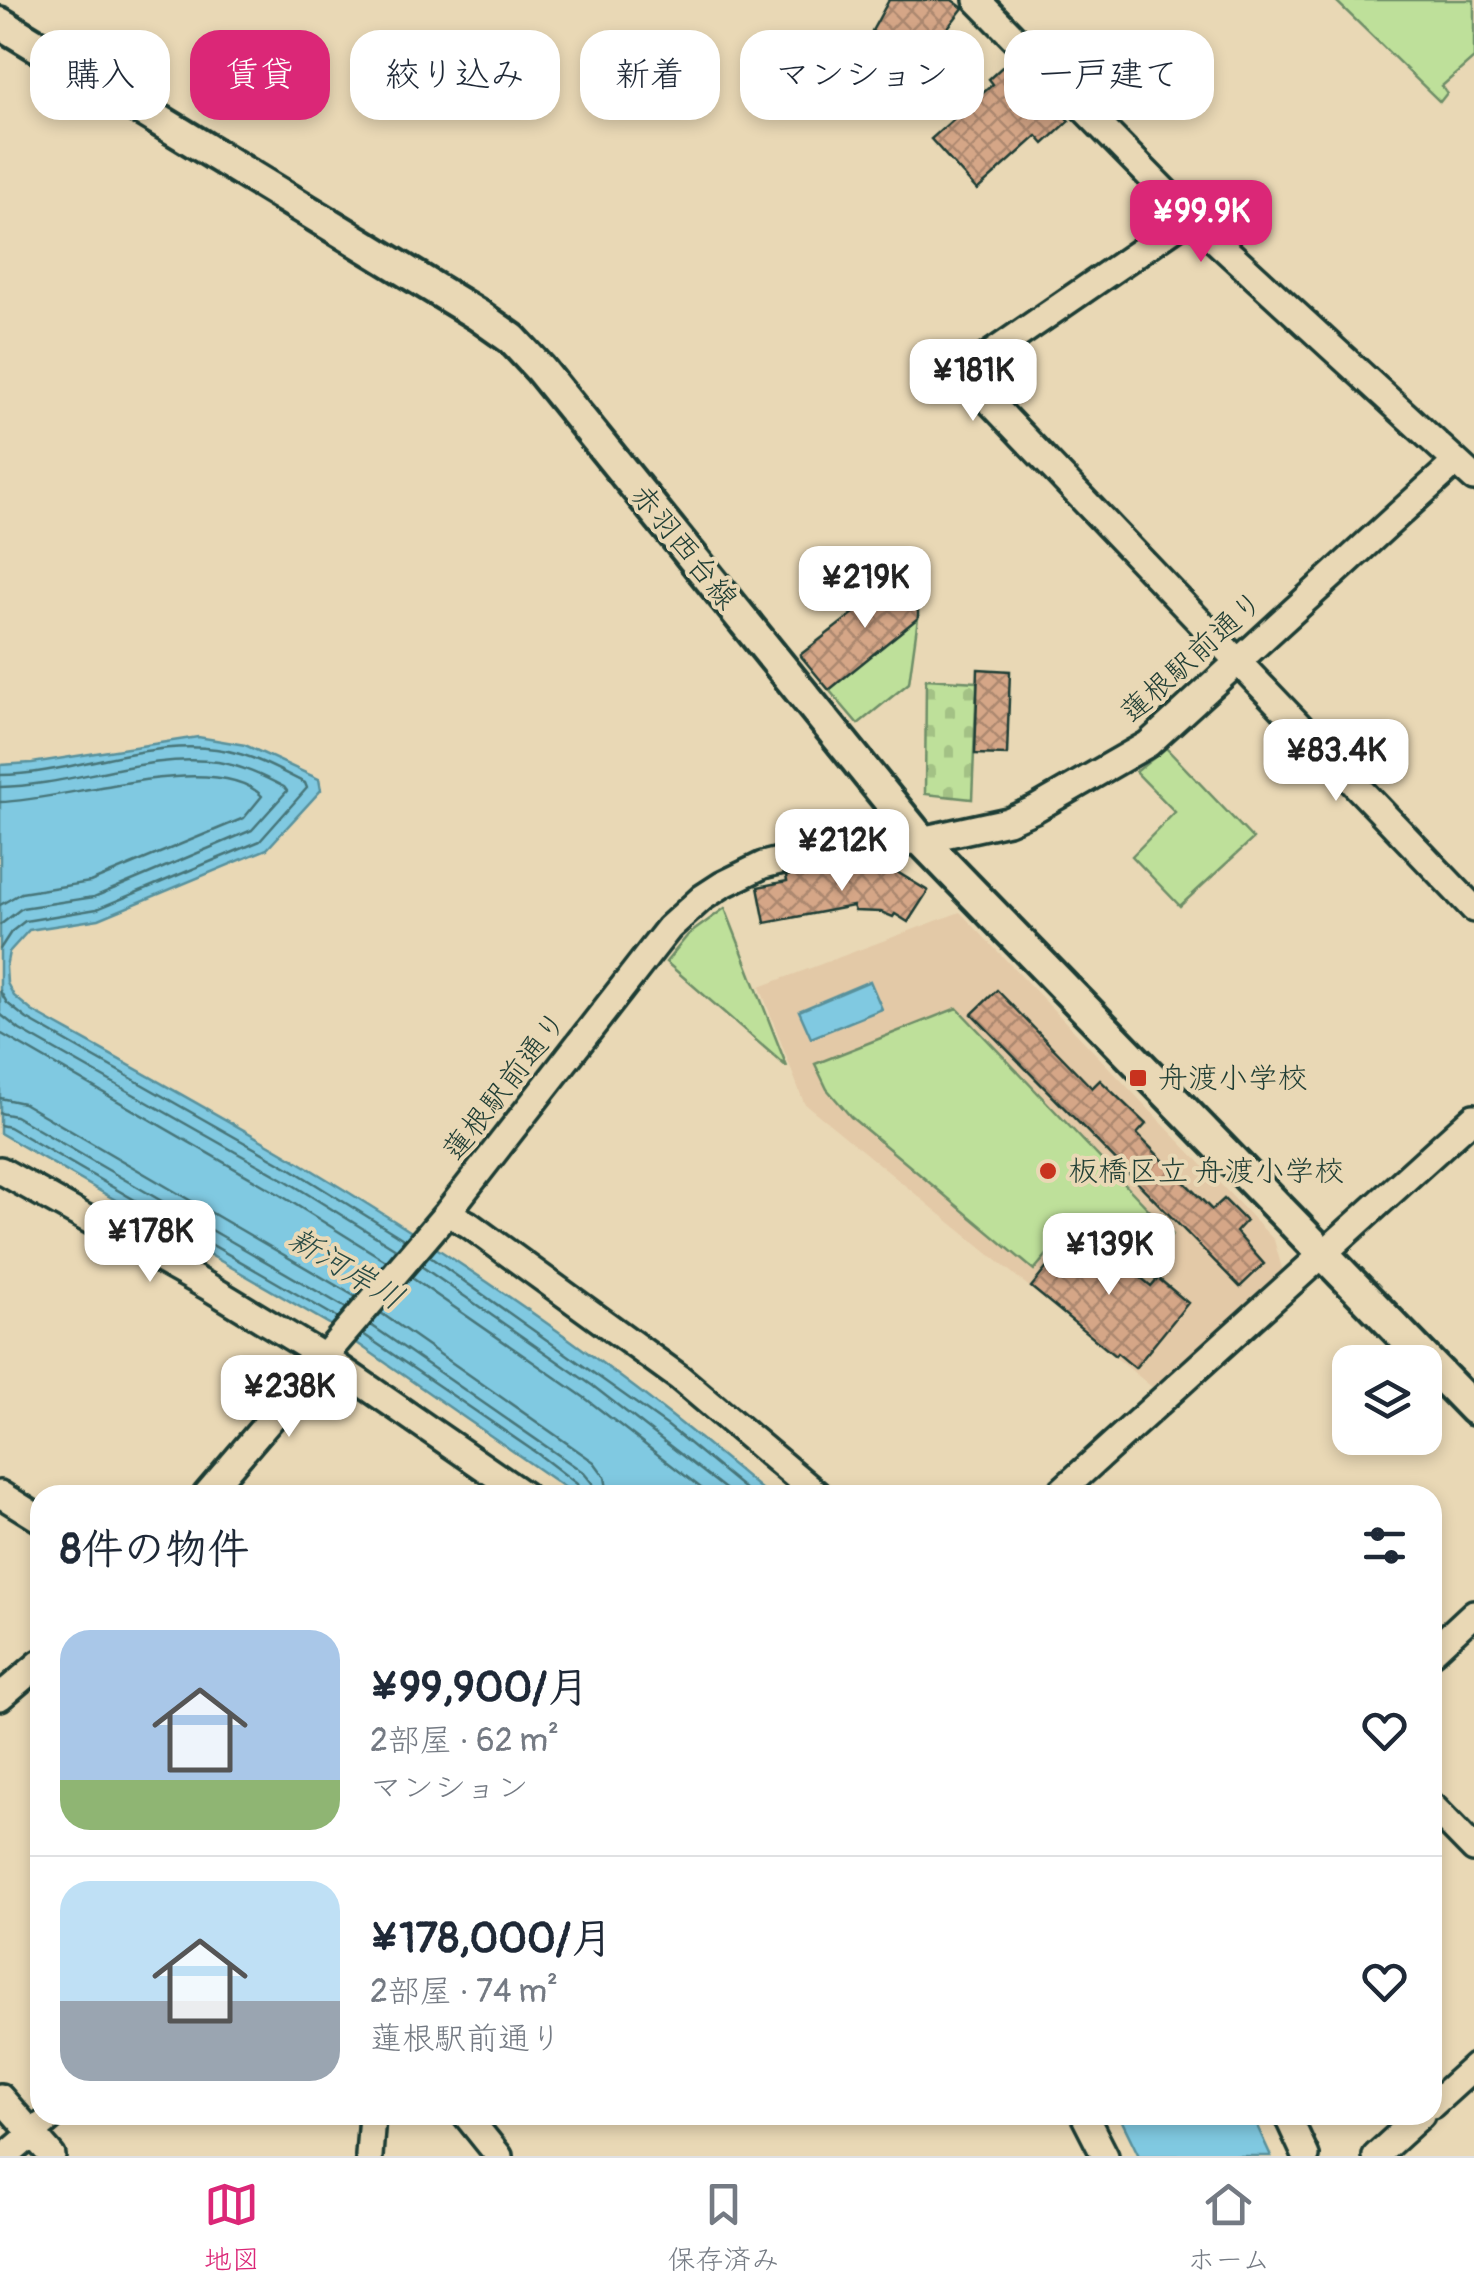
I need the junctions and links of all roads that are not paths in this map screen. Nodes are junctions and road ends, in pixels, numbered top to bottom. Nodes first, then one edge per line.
1 (977, 0) edge
2 (0, 24) edge
3 (1190, 217) junction
4 (1465, 470) edge
5 (1238, 660) junction
6 (920, 840) junction
7 (1474, 908) edge
8 (1474, 1117) edge
9 (0, 1170) edge
10 (444, 1217) junction
11 (1323, 1252) junction
12 (327, 1353) junction
13 (1474, 1409) edge
14 (224, 1485) edge
15 (510, 1485) edge
16 (806, 1485) edge
17 (1068, 1485) edge
18 (0, 1494) edge
19 (30, 1513) edge
20 (1474, 1613) edge
21 (1442, 1643) edge
22 (30, 1672) edge
23 (0, 1698) edge
24 (1442, 1816) edge
25 (1474, 1849) edge
26 (1474, 2067) edge
27 (1442, 2096) edge
28 (0, 2097) edge
29 (42, 2125) edge
30 (371, 2125) edge
31 (474, 2125) edge
32 (1089, 2125) edge
33 (1292, 2125) edge
34 (1410, 2125) edge
35 (32, 2134) junction
36 (6, 2156) edge
37 (52, 2156) edge
38 (369, 2156) edge
39 (499, 2156) edge
40 (1105, 2156) edge
41 (1306, 2156) edge
42 (1376, 2156) edge

1 - 3 street
2 - 6 main road, 赤羽西台線
3 - 4 street
3 - 5 street
4 - 5 street, 蓮根駅前通り
5 - 6 street, 蓮根駅前通り
5 - 7 street
6 - 10 street, 蓮根駅前通り
6 - 11 main road, 赤羽西台線
8 - 11 street
9 - 12 street
10 - 12 street, 蓮根駅前通り
10 - 16 street
11 - 13 main road, 赤羽西台線
11 - 17 street
12 - 14 street
12 - 15 street
18 - 19 street
20 - 21 street
22 - 23 street
24 - 25 street
26 - 27 street
28 - 35 street
29 - 35 street
30 - 38 street
31 - 39 street
32 - 40 street
33 - 41 street
34 - 42 street
35 - 36 street
35 - 37 street

